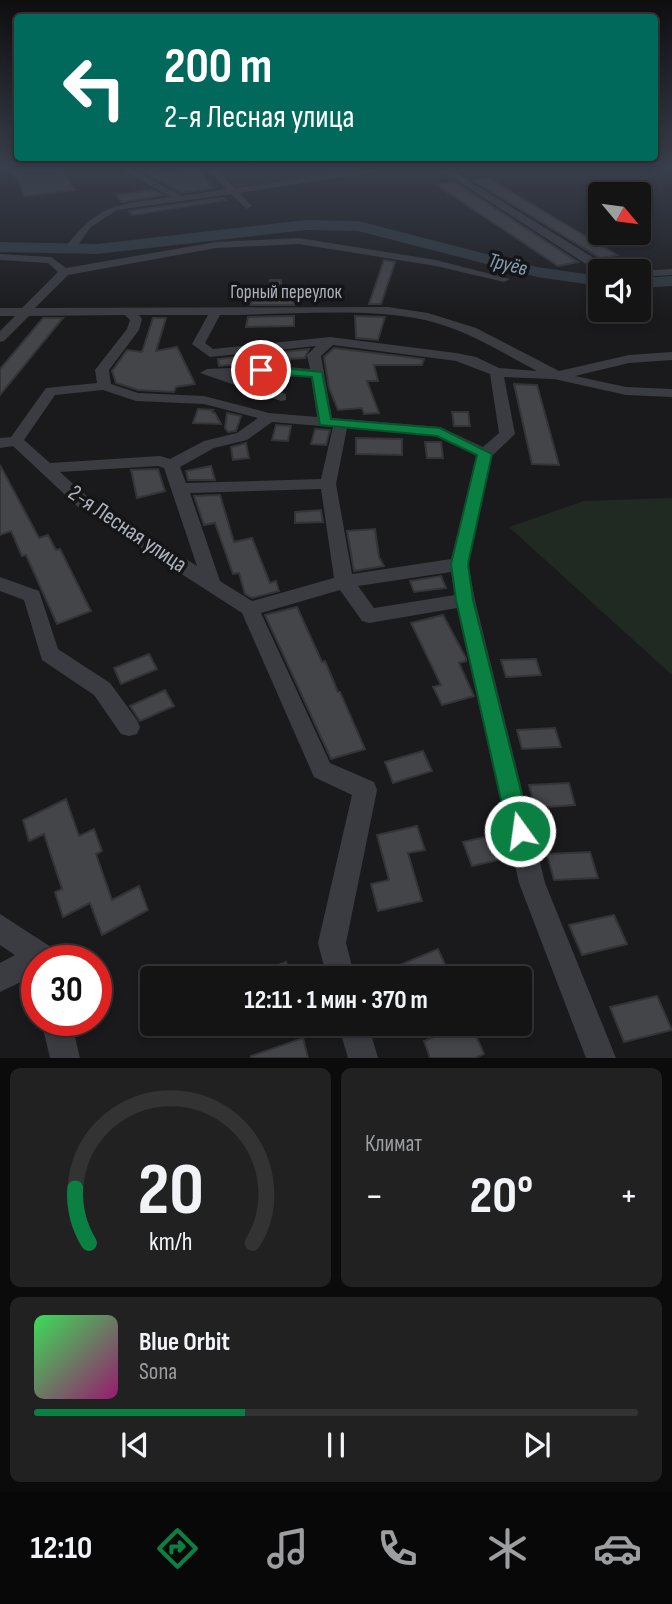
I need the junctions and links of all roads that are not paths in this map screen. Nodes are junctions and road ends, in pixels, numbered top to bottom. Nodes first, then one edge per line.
1 (100, 217) edge
2 (520, 217) edge
3 (73, 244) dead end
4 (0, 257) edge
5 (588, 260) edge
6 (64, 272) junction
7 (672, 272) edge
8 (651, 273) edge
9 (504, 279) dead end
10 (216, 311) junction
11 (0, 312) edge
12 (128, 312) junction
13 (22, 314) junction
14 (0, 338) edge
15 (330, 341) junction
16 (210, 353) junction
17 (672, 356) edge
18 (496, 372) junction
19 (208, 373) junction
20 (317, 374) junction
21 (557, 376) junction
22 (104, 386) junction
23 (672, 393) edge
24 (281, 397) dead end
25 (204, 400) junction
26 (269, 417) junction
27 (333, 423) junction
28 (8, 442) edge
29 (485, 454) junction
30 (171, 465) junction
31 (46, 468) junction
32 (328, 484) junction
33 (180, 488) junction
34 (459, 564) junction
35 (344, 582) junction
36 (0, 584) edge
37 (212, 585) junction
38 (465, 600) junction
39 (250, 609) junction
40 (129, 727) dead end
41 (0, 928) edge
42 (22, 945) edge
43 (338, 966) edge
44 (21, 968) edge
45 (0, 978) edge
46 (60, 1036) edge
47 (357, 1036) edge
48 (65, 1058) edge
49 (363, 1058) edge
50 (601, 1058) edge

1 - 3 street
2 - 5 street
4 - 6 street
6 - 9 street
6 - 13 street
7 - 8 street
10 - 12 street, Горный переулок
10 - 16 street
10 - 21 street, Горный переулок
11 - 13 street, Горный переулок
12 - 13 street, Горный переулок
12 - 22 street
13 - 14 street
15 - 16 street
15 - 18 street
15 - 20 street
16 - 19 street
17 - 21 street
18 - 21 street
18 - 29 street
19 - 20 street
19 - 24 street
19 - 25 street
20 - 27 street
21 - 23 street
22 - 25 street, 2-я Лесная улица
22 - 28 street, 2-я Лесная улица
25 - 26 street, 2-я Лесная улица
26 - 27 street, 2-я Лесная улица
26 - 30 street
27 - 29 street, 2-я Лесная улица
27 - 32 street
28 - 31 street, 2-я Лесная улица
29 - 34 street
30 - 31 street, 2-я Лесная улица
30 - 33 street, 2-я Лесная улица
31 - 37 street, 2-я Лесная улица
32 - 33 street
32 - 35 street
33 - 37 street, 2-я Лесная улица
34 - 35 street
34 - 38 street
35 - 38 street
35 - 39 street
36 - 40 street
37 - 39 street, 2-я Лесная улица
38 - 50 street
39 - 43 street
41 - 42 street
44 - 45 street
46 - 48 street
47 - 49 street

